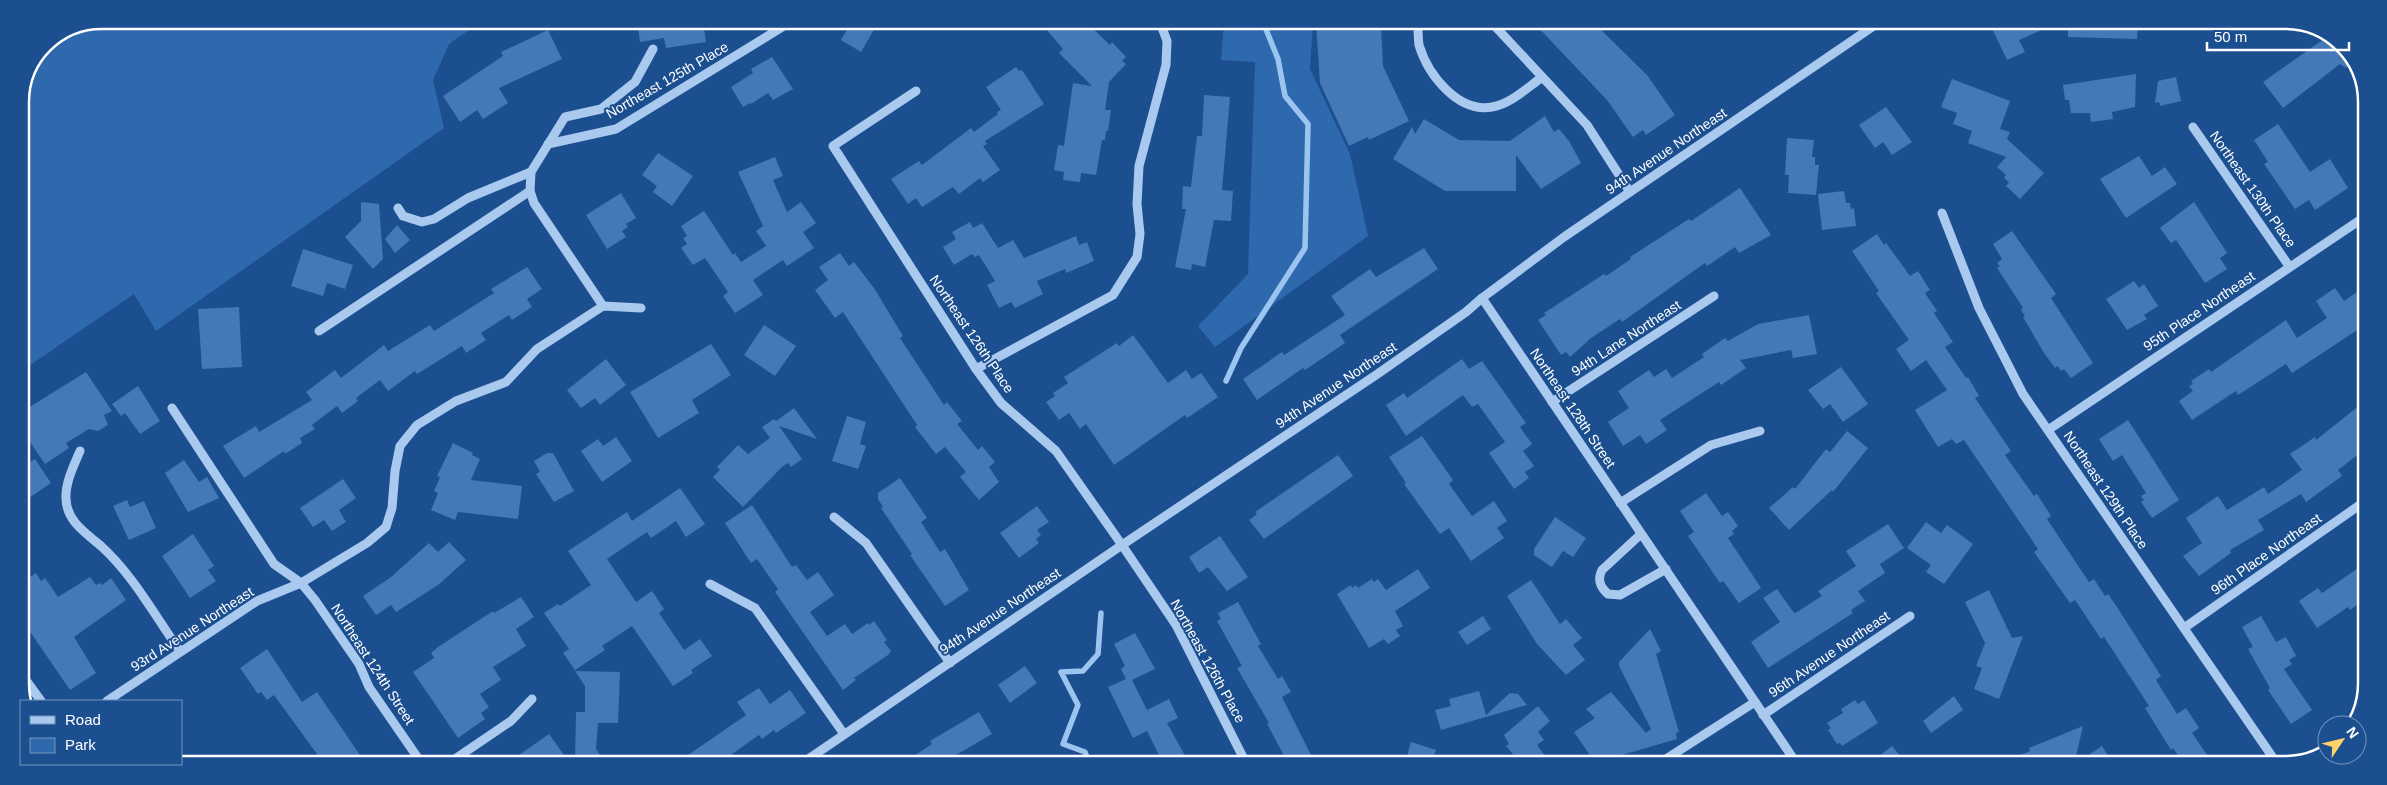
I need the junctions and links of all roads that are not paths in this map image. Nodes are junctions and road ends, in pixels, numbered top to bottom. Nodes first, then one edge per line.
1 (779, 29) edge
2 (1163, 29) edge
3 (1418, 29) edge
4 (1498, 29) edge
5 (1869, 29) edge
6 (653, 49) dead end
7 (1541, 78) junction
8 (916, 91) dead end
9 (2193, 127) dead end
10 (548, 144) junction
11 (531, 172) junction
12 (530, 191) junction
13 (1630, 192) junction
14 (398, 208) dead end
15 (1942, 213) dead end
16 (2358, 221) edge
17 (2289, 266) junction
18 (1714, 296) dead end
19 (1482, 298) junction
20 (603, 306) junction
21 (641, 308) dead end
22 (319, 331) dead end
23 (976, 369) junction
24 (1552, 402) junction
25 (172, 408) dead end
26 (2048, 430) junction
27 (1760, 432) dead end
28 (80, 451) dead end
29 (1620, 503) junction
30 (2358, 506) edge
31 (834, 518) dead end
32 (1641, 534) junction
33 (1122, 545) junction
34 (1666, 570) junction
35 (301, 583) junction
36 (710, 584) dead end
37 (1910, 616) dead end
38 (2184, 628) junction
39 (180, 651) junction
40 (950, 662) junction
41 (29, 684) edge
42 (532, 699) dead end
43 (40, 700) edge
44 (108, 700) edge
45 (1755, 702) junction
46 (1763, 715) junction
47 (844, 734) junction
48 (417, 756) edge
49 (461, 756) edge
50 (813, 756) edge
51 (1242, 756) edge
52 (1671, 756) edge
53 (1791, 756) edge
54 (2272, 756) edge

1 - 10 street, Northeast 125th Place
2 - 23 street
3 - 7 street
4 - 7 street
5 - 13 street, 94th Avenue Northeast
6 - 10 street
7 - 13 street
8 - 23 street, Northeast 126th Place
9 - 17 street, Northeast 130th Place
10 - 11 street
11 - 12 street
11 - 14 street
12 - 20 street
12 - 22 street
13 - 19 street, 94th Avenue Northeast
15 - 26 street, Northeast 129th Place
16 - 17 street, 95th Place Northeast
17 - 26 street, 95th Place Northeast
18 - 24 street, 94th Lane Northeast
19 - 24 street, Northeast 128th Street
19 - 33 street, 94th Avenue Northeast
20 - 21 street
20 - 35 street, 93rd Avenue Northeast
23 - 33 street, Northeast 126th Place
24 - 29 street, Northeast 128th Street
25 - 35 street, Northeast 124th Street
26 - 38 street, Northeast 129th Place
27 - 29 street
28 - 39 street
29 - 32 street, Northeast 128th Street
30 - 38 street, 96th Place Northeast
31 - 40 street
32 - 34 street, Northeast 128th Street
32 - 34 street
33 - 40 street, 94th Avenue Northeast
33 - 51 street, Northeast 126th Place
34 - 45 street, Northeast 128th Street
35 - 39 street, 93rd Avenue Northeast
35 - 48 street, Northeast 124th Street
36 - 47 street
37 - 46 street, 96th Avenue Northeast
38 - 54 street, Northeast 129th Place
39 - 44 street, 93rd Avenue Northeast
40 - 47 street, 94th Avenue Northeast
41 - 43 street
42 - 49 street
45 - 46 street, Northeast 128th Street
45 - 52 street
46 - 53 street, Northeast 128th Street
47 - 50 street, 94th Avenue Northeast

